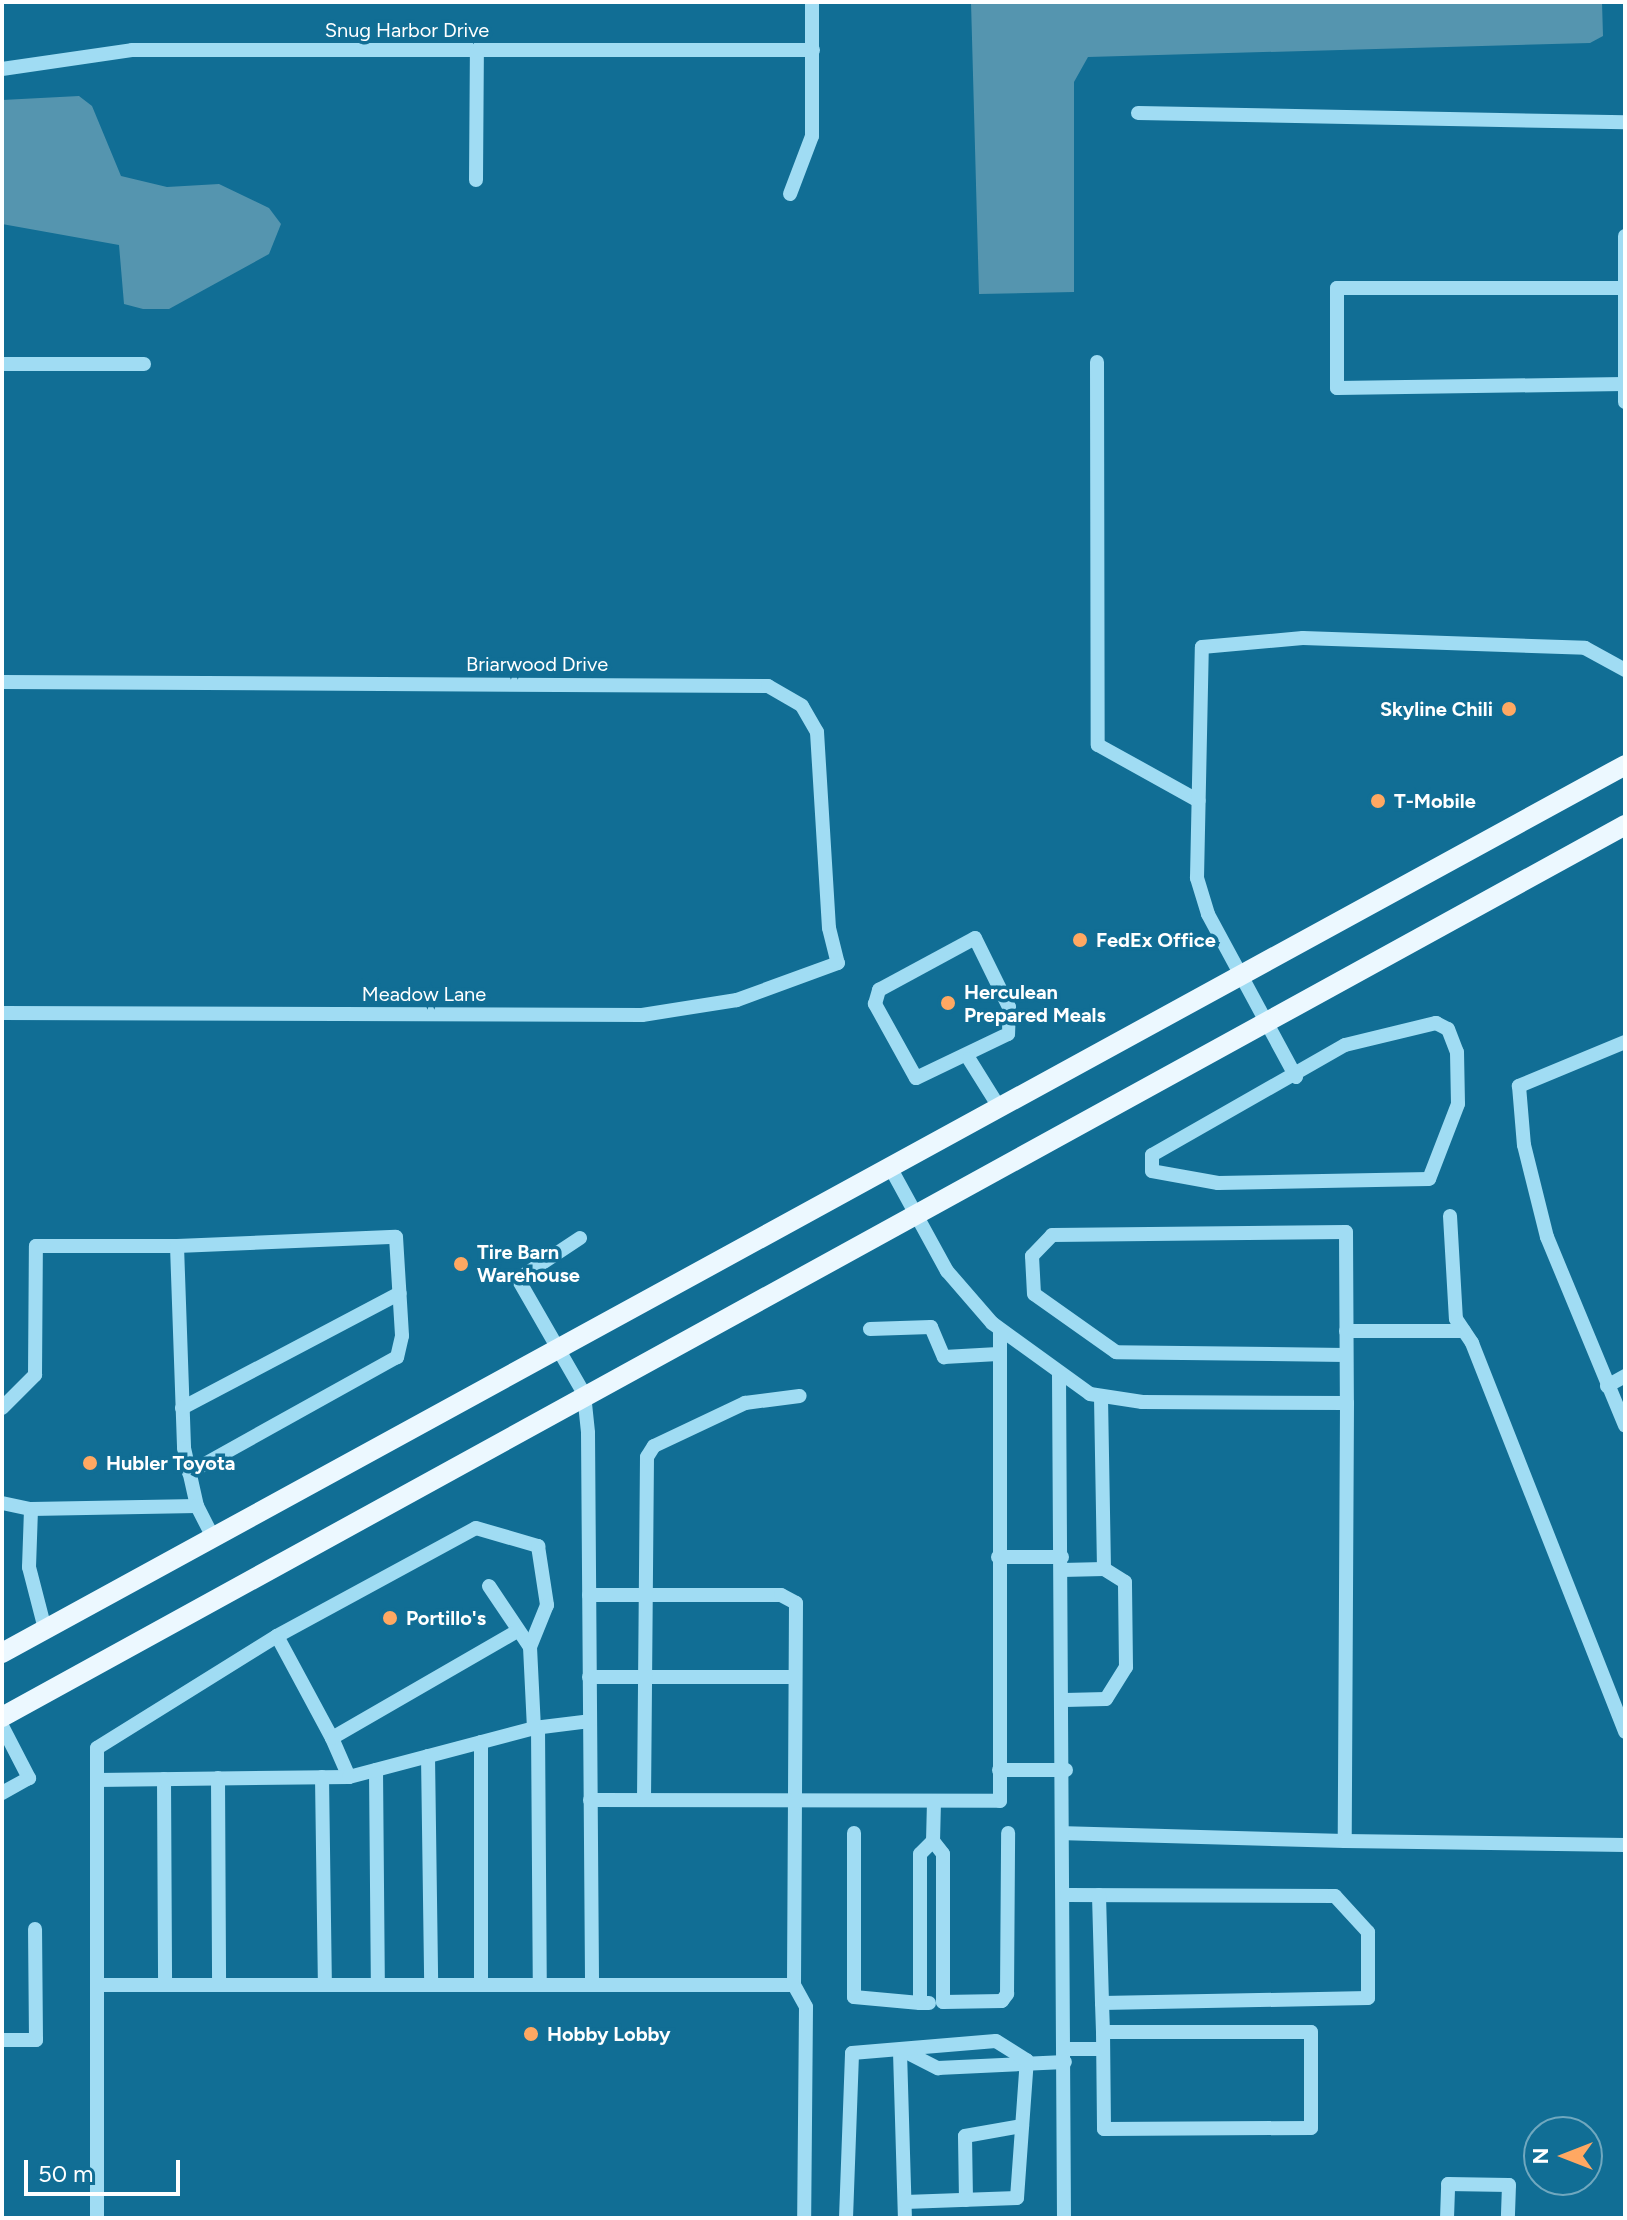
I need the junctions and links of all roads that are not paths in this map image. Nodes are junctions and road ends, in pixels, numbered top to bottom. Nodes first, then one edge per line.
1 (812, 2) edge
2 (477, 50) junction
3 (813, 50) junction
4 (2, 69) edge
5 (1138, 113) dead end
6 (1625, 122) edge
7 (476, 180) dead end
8 (790, 194) dead end
9 (1625, 236) edge
10 (1621, 288) junction
11 (1097, 362) dead end
12 (2, 364) edge
13 (144, 364) dead end
14 (1624, 384) edge
15 (1625, 402) edge
16 (1625, 667) edge
17 (2, 682) edge
18 (1625, 765) edge
19 (1199, 801) junction
20 (1625, 825) edge
21 (838, 963) joint
22 (1244, 974) junction
23 (2, 1013) edge
24 (1266, 1022) junction
25 (1625, 1042) edge
26 (969, 1059) junction
27 (1296, 1077) junction
28 (999, 1107) junction
29 (890, 1167) junction
30 (916, 1213) junction
31 (1450, 1216) dead end
32 (580, 1238) dead end
33 (177, 1246) junction
34 (400, 1293) junction
35 (870, 1329) dead end
36 (1000, 1330) junction
37 (1346, 1331) junction
38 (1464, 1331) junction
39 (556, 1349) junction
40 (998, 1354) junction
41 (1346, 1355) junction
42 (1059, 1375) junction
43 (1625, 1376) edge
44 (1607, 1386) junction
45 (584, 1394) junction
46 (800, 1396) dead end
47 (1101, 1396) junction
48 (1347, 1403) junction
49 (2, 1408) edge
50 (182, 1408) junction
51 (1625, 1425) edge
52 (189, 1473) junction
53 (2, 1503) edge
54 (197, 1506) junction
55 (31, 1509) junction
56 (213, 1537) junction
57 (998, 1557) junction
58 (1062, 1563) junction
59 (1104, 1569) junction
60 (489, 1586) dead end
61 (589, 1595) junction
62 (644, 1595) junction
63 (45, 1629) junction
64 (514, 1633) junction
65 (277, 1636) junction
66 (530, 1647) junction
67 (2, 1653) edge
68 (589, 1677) junction
69 (644, 1677) junction
70 (795, 1677) junction
71 (1065, 1700) junction
72 (2, 1717) edge
73 (590, 1721) junction
74 (2, 1726) edge
75 (536, 1728) junction
76 (1625, 1732) edge
77 (332, 1738) junction
78 (481, 1742) junction
79 (428, 1756) junction
80 (376, 1770) junction
81 (999, 1770) junction
82 (1066, 1770) junction
83 (322, 1777) junction
84 (349, 1777) junction
85 (218, 1778) junction
86 (164, 1779) junction
87 (97, 1780) junction
88 (2, 1793) edge
89 (590, 1800) junction
90 (644, 1800) junction
91 (795, 1800) junction
92 (934, 1801) junction
93 (854, 1833) dead end
94 (1008, 1833) dead end
95 (1067, 1833) junction
96 (933, 1841) junction
97 (1345, 1841) junction
98 (1625, 1845) edge
99 (1067, 1895) junction
100 (1099, 1895) junction
101 (35, 1929) dead end
102 (97, 1985) junction
103 (165, 1985) junction
104 (219, 1985) junction
105 (325, 1985) junction
106 (378, 1985) junction
107 (431, 1985) junction
108 (481, 1985) junction
109 (540, 1985) junction
110 (592, 1985) junction
111 (794, 1985) junction
112 (943, 2002) junction
113 (920, 2003) junction
114 (1102, 2003) junction
115 (1103, 2032) junction
116 (2, 2040) edge
117 (1103, 2049) junction
118 (904, 2052) junction
119 (1065, 2055) junction
120 (1027, 2060) junction
121 (1022, 2126) junction
122 (966, 2200) junction
123 (905, 2202) junction
124 (97, 2218) edge
125 (804, 2218) edge
126 (846, 2218) edge
127 (905, 2218) edge
128 (1064, 2218) edge
129 (1447, 2218) edge
130 (1508, 2218) edge

1 - 3 street
2 - 3 street, Snug Harbor Drive
2 - 4 street, Snug Harbor Drive
2 - 7 street
3 - 8 street
5 - 6 street
9 - 10 street
10 - 14 street
10 - 14 street
11 - 19 street
12 - 13 street
14 - 15 street
16 - 19 street
17 - 21 street, Briarwood Drive
18 - 22 main road
19 - 22 street
20 - 24 main road
21 - 23 street, Meadow Lane
22 - 24 street
22 - 28 main road
24 - 27 street
24 - 30 main road
25 - 44 street
26 - 26 street
26 - 28 street
27 - 27 street
28 - 29 main road
29 - 30 street
29 - 39 main road
30 - 36 street
30 - 45 main road
31 - 38 street
32 - 39 street
33 - 34 street
33 - 49 street
33 - 50 street
34 - 50 street
34 - 52 street
35 - 40 street
36 - 40 street
36 - 42 street
37 - 38 street
37 - 41 street
37 - 41 street
38 - 76 street
39 - 45 street
39 - 56 main road
40 - 57 street
41 - 48 street
42 - 47 street
42 - 58 street
43 - 44 street
44 - 51 street
45 - 61 street
45 - 72 main road
46 - 62 street
47 - 48 street
47 - 59 street
48 - 97 street
50 - 52 street
52 - 54 street
53 - 55 street
54 - 55 street
54 - 56 street
55 - 63 street
56 - 63 main road
57 - 58 street
57 - 81 street
58 - 59 street
58 - 71 street
59 - 71 street
60 - 64 street
61 - 62 street
61 - 68 street
62 - 69 street
62 - 70 street
63 - 67 main road
64 - 66 street
64 - 77 street
65 - 66 street
65 - 77 street
65 - 87 street
66 - 75 street
68 - 69 street
68 - 73 street
69 - 70 street
69 - 90 street
70 - 91 street
71 - 82 street
73 - 75 street
73 - 89 street
74 - 88 street
75 - 78 street
75 - 109 street
77 - 84 street
78 - 79 street
78 - 108 street
79 - 80 street
79 - 107 street
80 - 84 street
80 - 106 street
81 - 82 street
81 - 92 street
82 - 95 street
83 - 84 street
83 - 85 street
83 - 105 street
85 - 86 street
85 - 104 street
86 - 87 street
86 - 103 street
87 - 102 street
89 - 90 street
89 - 110 street
90 - 91 street
91 - 92 street
91 - 111 street
92 - 96 street
93 - 113 street
94 - 112 street
95 - 97 street
95 - 99 street
96 - 112 street
96 - 113 street
97 - 98 street
99 - 100 street
99 - 119 street
100 - 114 street
100 - 114 street
101 - 116 street
102 - 103 street
102 - 124 street
103 - 104 street
104 - 105 street
105 - 106 street
106 - 107 street
107 - 108 street
108 - 109 street
109 - 110 street
110 - 111 street
111 - 125 street
112 - 113 street
114 - 115 street
115 - 117 street
115 - 117 street
117 - 119 street
118 - 120 street
118 - 120 street
118 - 123 street
118 - 126 street
119 - 120 street
119 - 128 street
120 - 121 street
121 - 122 street
121 - 122 street
122 - 123 street
123 - 127 street
129 - 130 street

